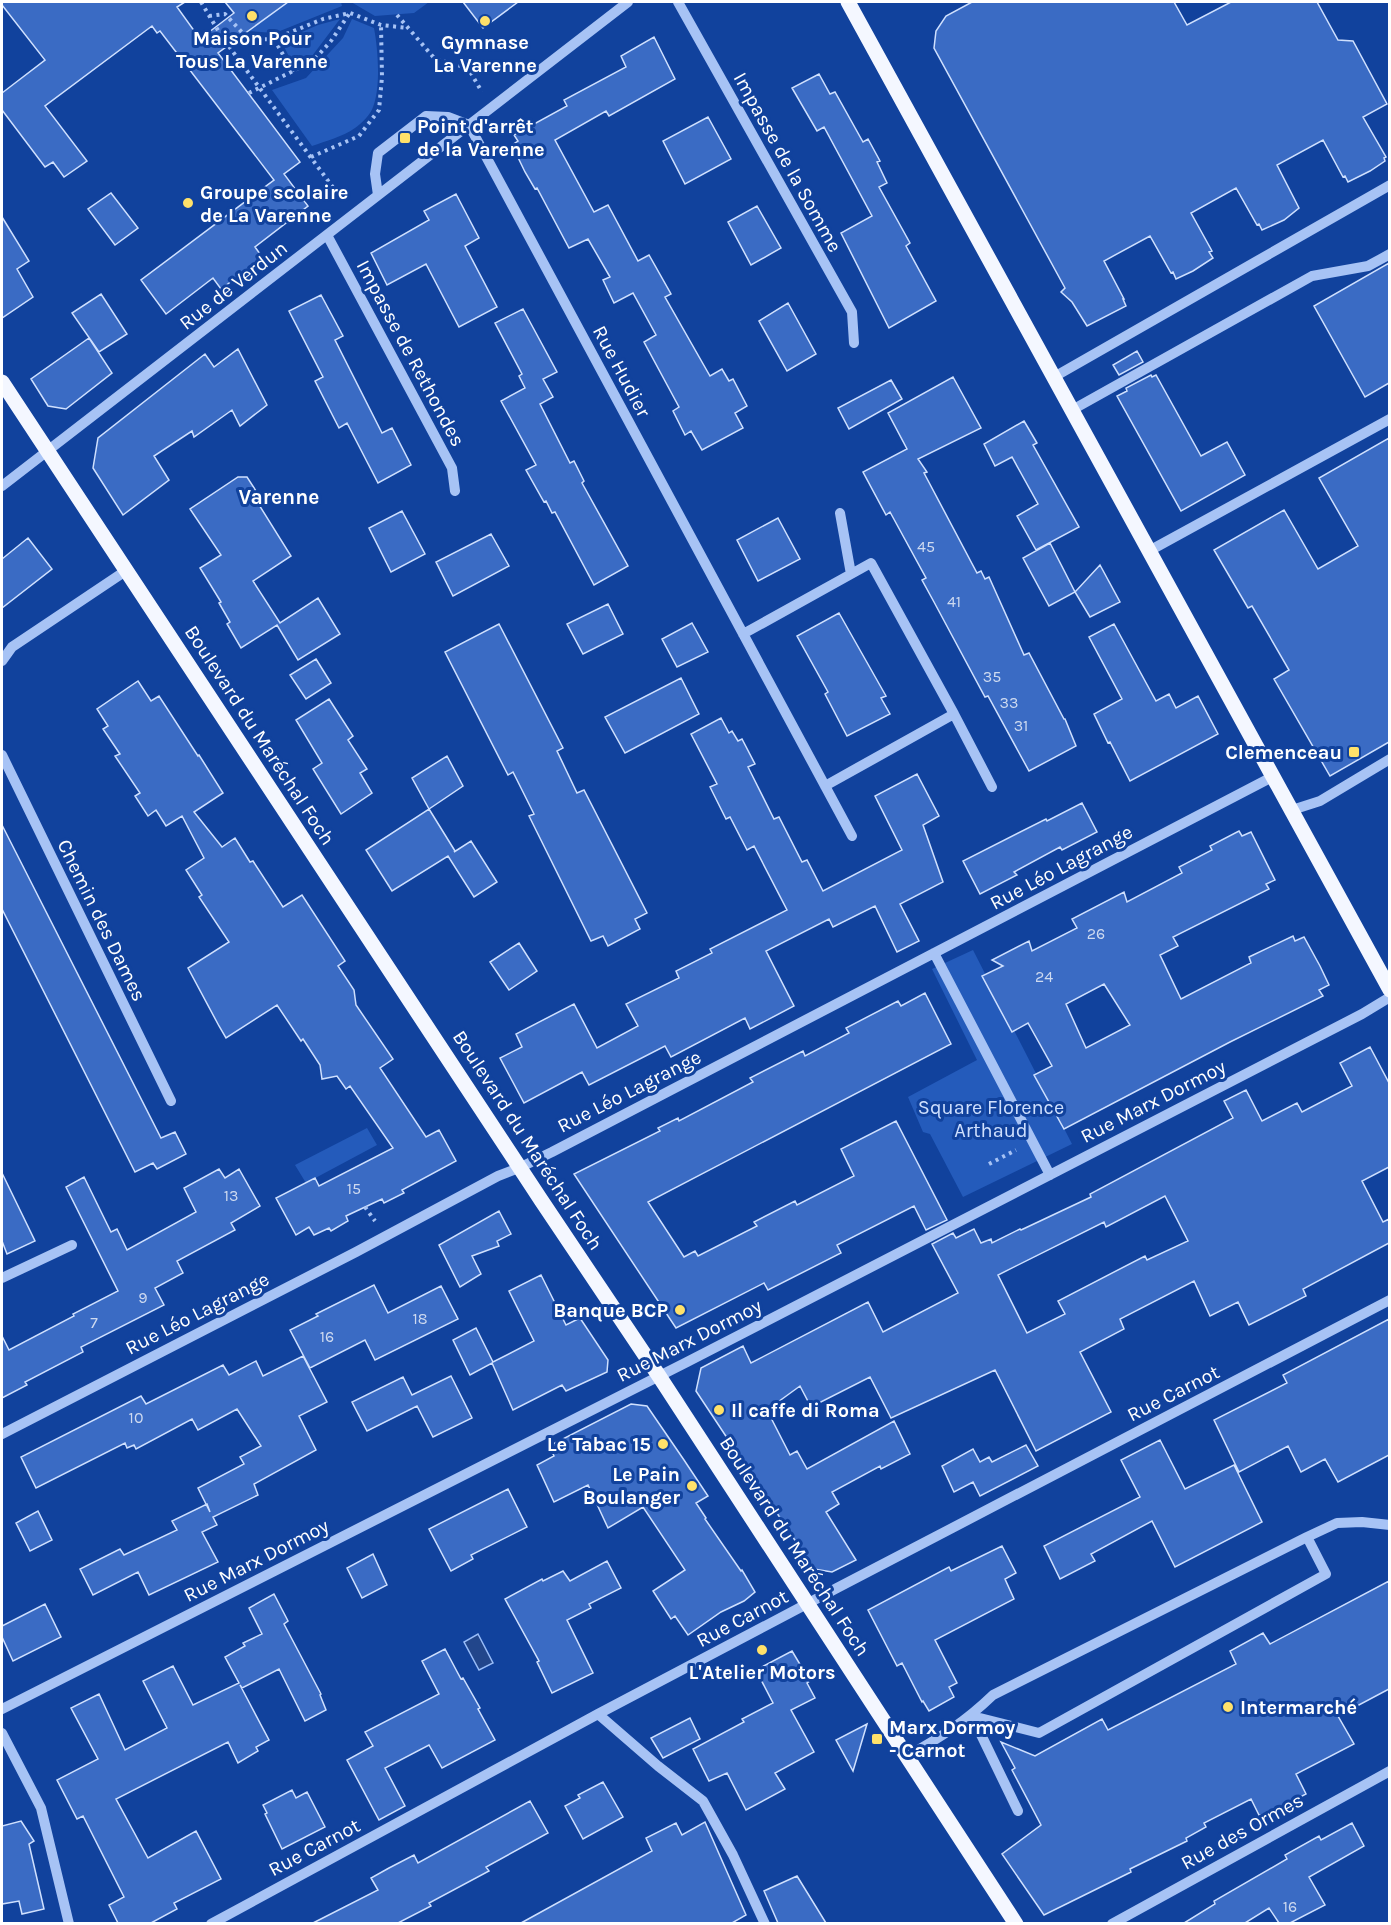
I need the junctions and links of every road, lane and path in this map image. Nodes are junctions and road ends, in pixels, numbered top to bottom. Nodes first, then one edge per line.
1 (201, 2) edge
2 (628, 2) edge
3 (678, 2) edge
4 (848, 2) edge
5 (350, 13) junction
6 (397, 15) dead end
7 (209, 16) junction
8 (381, 25) junction
9 (408, 28) junction
10 (274, 39) junction
11 (293, 72) junction
12 (260, 88) junction
13 (249, 93) dead end
14 (484, 95) dead end
15 (469, 125) junction
16 (359, 136) junction
17 (364, 141) dead end
18 (311, 157) junction
19 (1389, 185) edge
20 (378, 195) junction
21 (343, 201) dead end
22 (327, 235) junction
23 (1389, 254) edge
24 (854, 343) dead end
25 (1054, 377) junction
26 (2, 382) edge
27 (1072, 410) junction
28 (1389, 419) edge
29 (47, 452) junction
30 (2, 486) edge
31 (455, 491) dead end
32 (840, 513) dead end
33 (1149, 550) junction
34 (127, 570) junction
35 (851, 574) junction
36 (743, 634) junction
37 (2, 661) edge
38 (954, 714) junction
39 (2, 755) edge
40 (1389, 759) edge
41 (1272, 777) junction
42 (825, 786) junction
43 (992, 787) dead end
44 (1292, 810) junction
45 (852, 836) dead end
46 (934, 953) junction
47 (1389, 990) edge
48 (1389, 997) edge
49 (171, 1101) dead end
50 (1032, 1142) junction
51 (989, 1164) dead end
52 (521, 1167) junction
53 (1050, 1175) junction
54 (365, 1207) dead end
55 (378, 1223) dead end
56 (72, 1245) dead end
57 (2, 1278) edge
58 (1389, 1300) edge
59 (659, 1376) junction
60 (2, 1434) edge
61 (1389, 1525) edge
62 (1307, 1537) junction
63 (808, 1604) junction
64 (2, 1709) edge
65 (598, 1714) junction
66 (972, 1716) junction
67 (2, 1733) edge
68 (907, 1756) junction
69 (1389, 1770) edge
70 (1018, 1811) dead end
71 (69, 1923) edge
72 (211, 1923) edge
73 (765, 1923) edge
74 (1016, 1923) edge
75 (1112, 1923) edge

1 - 7 path
2 - 15 street, Rue de Verdun
3 - 24 street, Impasse de la Somme
4 - 25 main road
5 - 8 path
5 - 10 path
5 - 11 path
6 - 9 path
7 - 10 path
7 - 12 path
8 - 9 path
8 - 16 path
9 - 14 path
10 - 11 path
11 - 12 path
12 - 13 path
12 - 18 path
15 - 20 street, Rue de Verdun
15 - 20 street
15 - 36 street, Rue Hudier
16 - 17 path
16 - 18 path
18 - 21 path
19 - 25 street
20 - 22 street, Rue de Verdun
22 - 29 street, Rue de Verdun
22 - 31 street, Impasse de Rethondes
23 - 27 street
25 - 27 main road
26 - 29 main road, Boulevard du Maréchal Foch
27 - 33 main road
28 - 33 street
29 - 30 street, Rue de Verdun
29 - 34 main road, Boulevard du Maréchal Foch
32 - 35 street
33 - 41 main road
34 - 37 street
34 - 52 main road, Boulevard du Maréchal Foch
35 - 36 street
35 - 38 street
36 - 42 street, Rue Hudier
38 - 42 street
38 - 43 street
39 - 49 street, Chemin des Dames
40 - 44 street
41 - 44 main road
41 - 46 street, Rue Léo Lagrange
42 - 45 street, Rue Hudier
44 - 47 main road
46 - 50 street
46 - 52 street, Rue Léo Lagrange
48 - 53 street, Rue Marx Dormoy
50 - 51 path
50 - 53 street
52 - 59 main road, Boulevard du Maréchal Foch
52 - 60 street, Rue Léo Lagrange
53 - 59 street, Rue Marx Dormoy
54 - 55 path
56 - 57 street
58 - 63 street, Rue Carnot
59 - 63 main road, Boulevard du Maréchal Foch
59 - 64 street, Rue Marx Dormoy
61 - 62 street
62 - 66 street
62 - 66 street
63 - 65 street, Rue Carnot
63 - 68 main road, Boulevard du Maréchal Foch
65 - 72 street, Rue Carnot
65 - 73 street
66 - 68 street
66 - 70 street
67 - 71 street
68 - 74 main road, Boulevard du Maréchal Foch
69 - 75 street, Rue des Ormes

